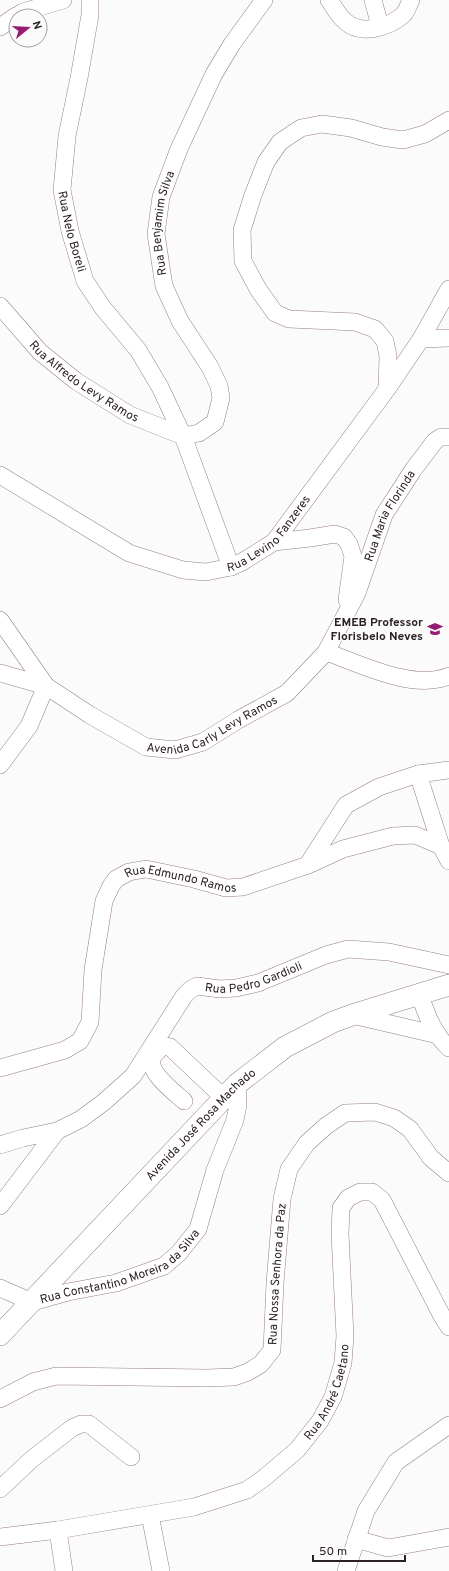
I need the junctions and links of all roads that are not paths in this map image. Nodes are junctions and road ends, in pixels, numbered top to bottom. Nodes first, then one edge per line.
1 (63, 0) edge
2 (90, 0) edge
3 (264, 0) edge
4 (329, 0) edge
5 (373, 0) edge
6 (412, 0) edge
7 (37, 8) edge
8 (380, 26) junction
9 (449, 120) edge
10 (449, 133) edge
11 (425, 134) junction
12 (449, 289) edge
13 (0, 306) edge
14 (449, 338) edge
15 (421, 339) junction
16 (387, 389) junction
17 (183, 436) junction
18 (449, 438) edge
19 (0, 475) edge
20 (274, 542) junction
21 (231, 567) junction
22 (348, 609) junction
23 (0, 620) edge
24 (326, 652) junction
25 (0, 673) edge
26 (449, 676) edge
27 (46, 686) junction
28 (0, 766) edge
29 (449, 770) edge
30 (418, 774) junction
31 (445, 854) edge
32 (308, 865) junction
33 (448, 975) edge
34 (420, 993) junction
35 (352, 1015) junction
36 (438, 1035) junction
37 (449, 1048) edge
38 (0, 1068) edge
39 (230, 1091) junction
40 (184, 1101) dead end
41 (57, 1131) junction
42 (0, 1145) edge
43 (449, 1173) edge
44 (0, 1206) edge
45 (0, 1288) edge
46 (32, 1302) junction
47 (447, 1318) edge
48 (0, 1335) edge
49 (0, 1399) edge
50 (449, 1424) edge
51 (131, 1457) dead end
52 (0, 1488) edge
53 (150, 1515) junction
54 (58, 1530) junction
55 (0, 1537) edge
56 (449, 1538) edge
57 (356, 1539) junction
58 (64, 1571) edge
59 (161, 1571) edge
60 (346, 1571) edge

1 - 7 street
2 - 17 street, Rua Nelo Boreli
3 - 17 street, Rua Benjamim Silva
4 - 8 street
5 - 8 street
6 - 8 street
9 - 11 street
10 - 11 street
11 - 16 street
12 - 15 street, Rua Levino Fanzeres
13 - 17 street, Rua Alfredo Levy Ramos
14 - 15 street
15 - 16 street, Rua Levino Fanzeres
16 - 20 street, Rua Levino Fanzeres
17 - 21 street, Rua Nelo Boreli
18 - 22 street, Rua Maria Florinda
19 - 21 street, Rua Levino Fanzeres
20 - 21 street, Rua Levino Fanzeres
20 - 22 street
22 - 24 street, Avenida Carly Levy Ramos
23 - 27 street
24 - 26 street
24 - 27 street, Avenida Carly Levy Ramos
25 - 27 street, Avenida Carly Levy Ramos
27 - 28 street
29 - 30 street
30 - 31 street, Rua Edmundo Ramos
30 - 32 street
31 - 32 street, Rua Edmundo Ramos
32 - 38 street, Rua Edmundo Ramos
33 - 34 main road, Avenida José Rosa Machado
33 - 41 street, Rua Pedro Gardioli
34 - 35 main road, Avenida José Rosa Machado
34 - 36 street
35 - 36 street
35 - 39 main road, Avenida José Rosa Machado
36 - 37 street
39 - 40 street
39 - 46 main road, Avenida José Rosa Machado
39 - 46 street, Rua Constantino Moreira da Silva
41 - 42 street, Rua Pedro Gardioli
41 - 44 street
43 - 49 street, Rua Nossa Senhora da Paz
45 - 46 street
46 - 48 main road, Avenida José Rosa Machado
47 - 53 street, Rua André Caetano
50 - 57 street
51 - 52 street
53 - 54 street, Rua André Caetano
53 - 59 street
54 - 55 street, Rua André Caetano
54 - 58 street
56 - 57 street
57 - 60 street

